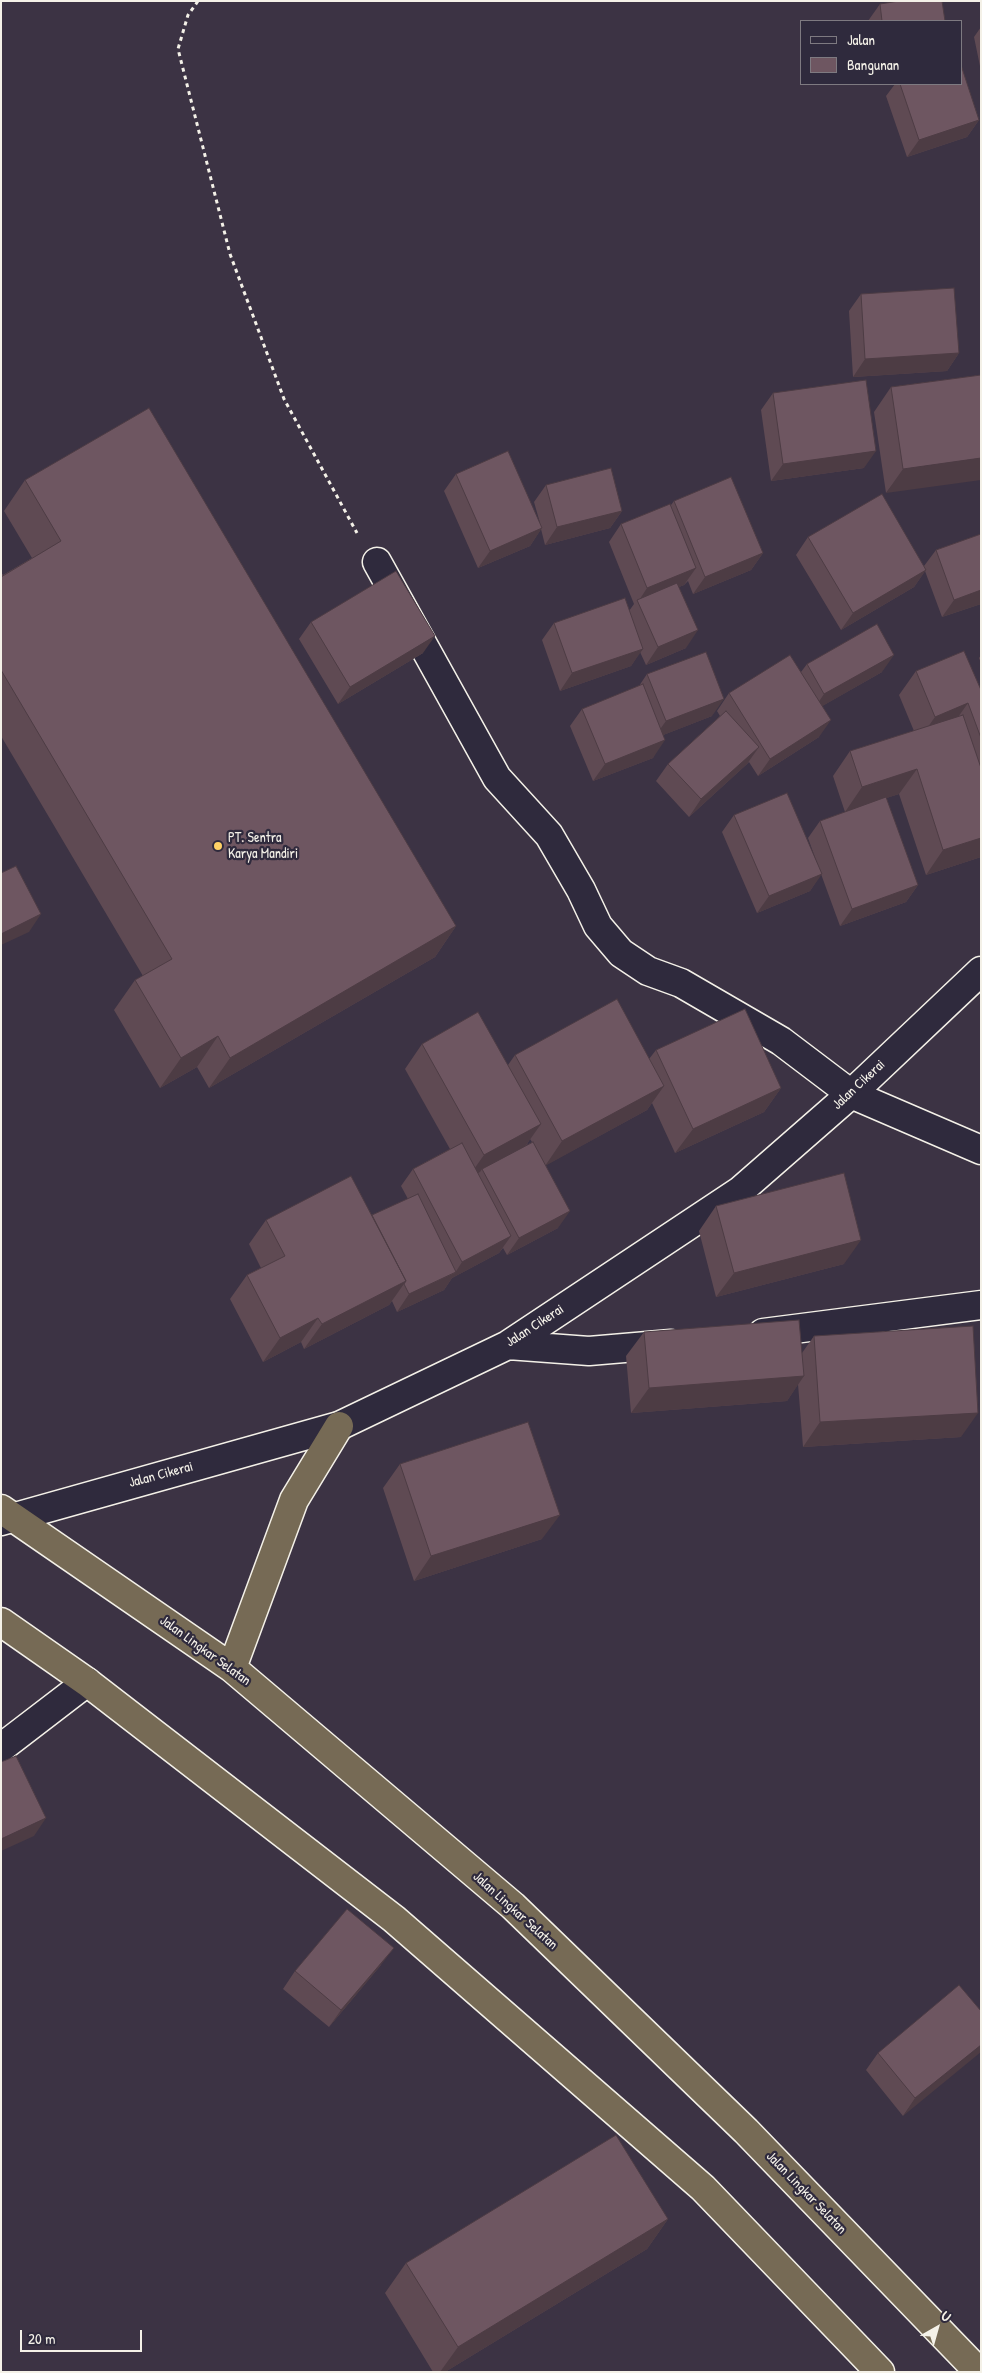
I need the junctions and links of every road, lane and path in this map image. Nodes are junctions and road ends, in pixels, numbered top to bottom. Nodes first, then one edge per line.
1 (198, 1) edge
2 (377, 562) joint
3 (981, 971) edge
4 (851, 1094) junction
5 (981, 1150) edge
6 (981, 1305) edge
7 (742, 1336) edge
8 (694, 1342) edge
9 (508, 1345) junction
10 (339, 1426) junction
11 (5, 1515) edge
12 (1, 1622) edge
13 (232, 1668) junction
14 (87, 1682) junction
15 (1, 1748) edge
16 (880, 2372) edge
17 (979, 2372) edge

1 - 2 path
2 - 4 street
3 - 4 street, Jalan Cikerai
4 - 5 street
4 - 9 street, Jalan Cikerai
6 - 7 street
8 - 9 street
9 - 10 street, Jalan Cikerai
10 - 11 street, Jalan Cikerai
10 - 13 highway
11 - 13 highway, Jalan Lingkar Selatan
12 - 14 highway
13 - 17 highway, Jalan Lingkar Selatan
14 - 15 street
14 - 16 highway

